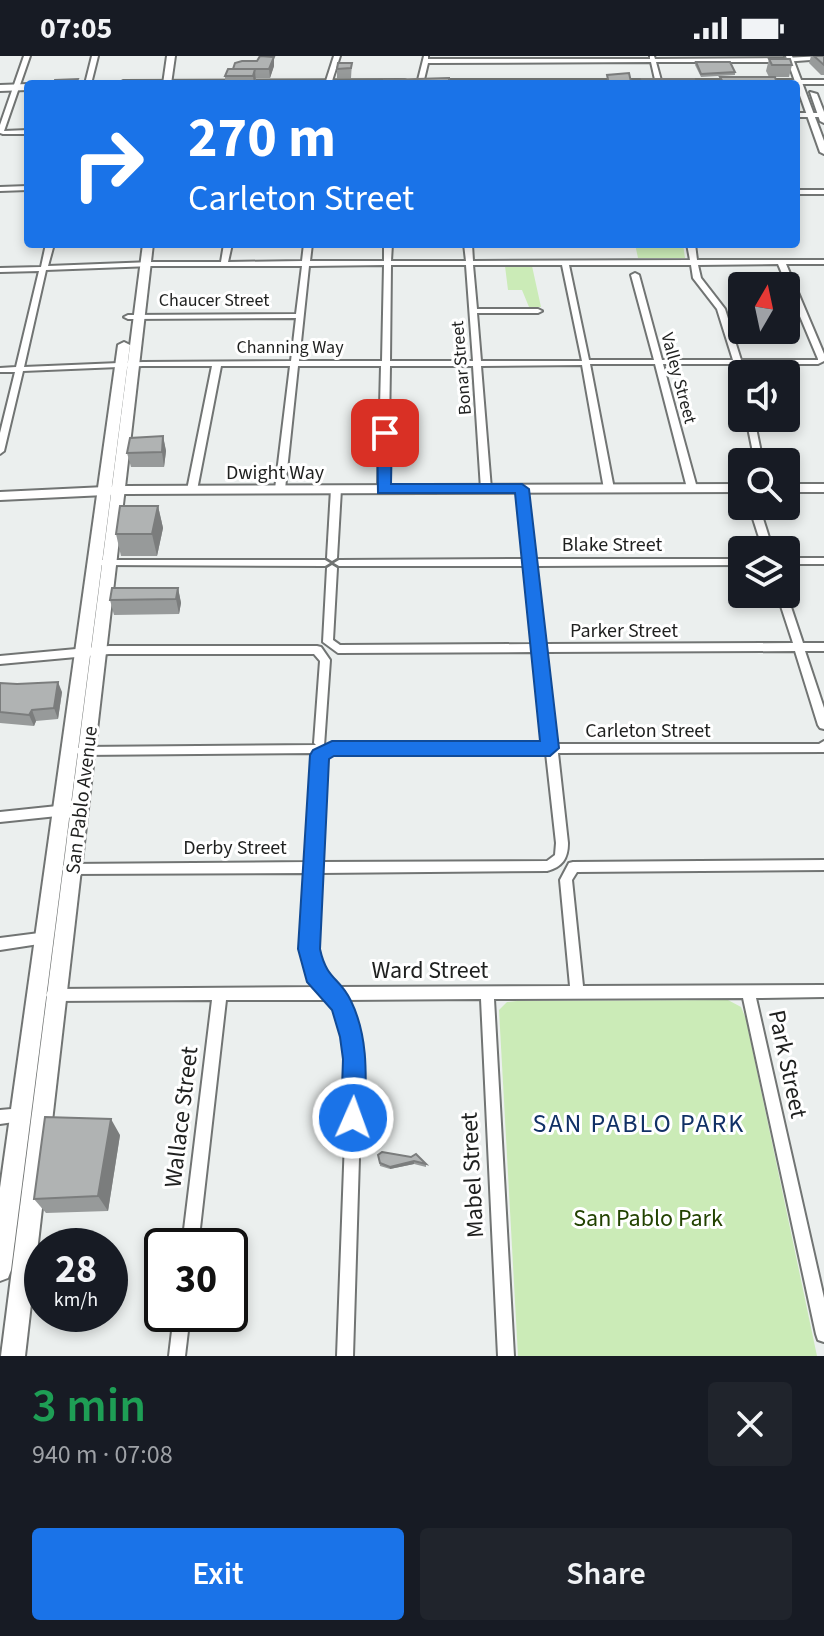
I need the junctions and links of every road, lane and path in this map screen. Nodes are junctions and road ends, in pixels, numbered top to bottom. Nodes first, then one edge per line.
1 (27, 56) edge
2 (95, 56) edge
3 (163, 56) edge
4 (171, 56) edge
5 (337, 56) edge
6 (795, 57) edge
7 (824, 57) edge
8 (426, 58) edge
9 (652, 58) edge
10 (89, 80) edge
11 (164, 80) edge
12 (165, 80) edge
13 (330, 80) edge
14 (422, 80) edge
15 (658, 80) edge
16 (824, 83) edge
17 (803, 84) edge
18 (24, 89) edge
19 (0, 90) edge
20 (15, 90) junction
21 (800, 115) edge
22 (811, 115) junction
23 (823, 117) edge
24 (24, 132) edge
25 (1, 133) edge
26 (824, 152) edge
27 (24, 188) edge
28 (0, 189) edge
29 (800, 192) edge
30 (824, 192) edge
31 (49, 248) edge
32 (138, 248) edge
33 (146, 248) edge
34 (227, 248) edge
35 (308, 248) edge
36 (388, 248) edge
37 (468, 248) edge
38 (692, 248) edge
39 (694, 262) junction
40 (781, 262) junction
41 (824, 262) edge
42 (224, 263) junction
43 (306, 263) junction
44 (387, 263) junction
45 (469, 263) junction
46 (565, 263) junction
47 (140, 264) junction
48 (44, 268) junction
49 (0, 270) edge
50 (635, 275) dead end
51 (472, 311) junction
52 (538, 311) dead end
53 (300, 316) junction
54 (133, 317) junction
55 (738, 360) edge
56 (585, 362) junction
57 (659, 362) junction
58 (728, 362) edge
59 (800, 362) edge
60 (823, 362) edge
61 (294, 363) junction
62 (386, 363) junction
63 (477, 363) junction
64 (127, 364) junction
65 (217, 364) junction
66 (19, 369) junction
67 (0, 370) edge
68 (0, 451) edge
69 (692, 488) junction
70 (728, 488) edge
71 (800, 488) edge
72 (824, 488) edge
73 (280, 489) junction
74 (336, 489) junction
75 (383, 489) junction
76 (486, 489) junction
77 (522, 489) junction
78 (609, 489) junction
79 (111, 490) junction
80 (192, 490) junction
81 (0, 496) edge
82 (800, 561) edge
83 (824, 561) edge
84 (728, 562) edge
85 (102, 563) junction
86 (332, 563) junction
87 (530, 563) junction
88 (786, 608) edge
89 (799, 647) junction
90 (824, 647) edge
91 (325, 648) junction
92 (539, 648) junction
93 (91, 653) junction
94 (0, 660) edge
95 (824, 725) edge
96 (824, 746) edge
97 (550, 748) junction
98 (320, 749) junction
99 (78, 751) junction
100 (71, 809) junction
101 (0, 817) edge
102 (564, 865) junction
103 (824, 865) edge
104 (313, 866) junction
105 (64, 869) junction
106 (55, 937) junction
107 (0, 944) edge
108 (577, 991) junction
109 (748, 991) junction
110 (824, 991) edge
111 (487, 992) junction
112 (220, 993) junction
113 (330, 993) junction
114 (47, 996) junction
115 (21, 1115) edge
116 (192, 1228) edge
117 (0, 1270) edge
118 (180, 1332) edge
119 (824, 1334) edge
120 (13, 1356) edge
121 (177, 1356) edge
122 (345, 1356) edge
123 (506, 1356) edge

1 - 20 street
2 - 10 street
3 - 11 main road
4 - 12 main road
5 - 13 street
6 - 7 street
6 - 9 street
6 - 17 street
8 - 9 street
8 - 14 street
9 - 15 street
16 - 17 main road
17 - 22 street
17 - 23 street
18 - 20 main road
19 - 20 main road
20 - 25 street
21 - 22 street
22 - 23 street
22 - 26 street
24 - 25 street
27 - 28 street
29 - 30 street
31 - 48 street
32 - 47 main road, San Pablo Avenue
33 - 47 main road, San Pablo Avenue
34 - 42 street
35 - 43 street
36 - 44 street
37 - 45 street, Bonar Street
38 - 39 street
39 - 40 street
39 - 46 street
39 - 55 street
40 - 41 street
40 - 60 street
42 - 43 street
42 - 47 street
43 - 44 street
43 - 53 street
44 - 45 street
44 - 62 street
45 - 46 street
45 - 51 street, Bonar Street
46 - 56 street
47 - 48 street
47 - 54 main road, San Pablo Avenue
48 - 49 street
48 - 66 street
50 - 57 street, Valley Street
51 - 52 street
51 - 63 street, Bonar Street
53 - 54 street, Chaucer Street
53 - 61 street
54 - 64 main road, San Pablo Avenue
56 - 57 street, Channing Way
56 - 63 street, Channing Way
56 - 78 street
57 - 58 street, Channing Way
57 - 69 street, Valley Street
59 - 60 street, Channing Way
61 - 62 street, Channing Way
61 - 65 street, Channing Way
61 - 73 street
62 - 63 street, Channing Way
62 - 75 street
63 - 76 street, Bonar Street
64 - 65 street, Channing Way
64 - 66 street, Channing Way
64 - 79 main road, San Pablo Avenue
65 - 80 street
66 - 67 street, Channing Way
66 - 68 street
69 - 70 street, Dwight Way
69 - 78 street, Dwight Way
71 - 72 street
73 - 74 street, Dwight Way
73 - 80 street, Dwight Way
74 - 75 street, Dwight Way
74 - 86 street
75 - 76 street, Dwight Way
76 - 77 street, Dwight Way
77 - 78 street, Dwight Way
77 - 87 street
79 - 80 street, Dwight Way
79 - 81 street, Dwight Way
79 - 85 main road, San Pablo Avenue
82 - 83 street
84 - 87 street, Blake Street
85 - 86 street, Blake Street
85 - 93 main road, San Pablo Avenue
86 - 87 street, Blake Street
86 - 91 street
87 - 92 street
88 - 89 street
89 - 90 street, Parker Street
89 - 92 street, Parker Street
89 - 95 street
91 - 92 street, Parker Street
91 - 93 street, Parker Street
91 - 98 street
92 - 97 street
93 - 94 street, Parker Street
93 - 99 main road, San Pablo Avenue
96 - 97 street, Carleton Street
97 - 98 street, Carleton Street
97 - 102 street
98 - 99 street, Carleton Street
98 - 104 street
99 - 100 main road, San Pablo Avenue
100 - 101 street
100 - 105 main road, San Pablo Avenue
102 - 103 street, Derby Street
102 - 104 street, Derby Street
102 - 108 street
104 - 105 street, Derby Street
104 - 113 street
105 - 106 main road, San Pablo Avenue
106 - 107 street
106 - 114 main road, San Pablo Avenue
108 - 109 street, Ward Street
108 - 111 street, Ward Street
109 - 110 street, Ward Street
109 - 119 street, Park Street
111 - 113 street, Ward Street
111 - 123 street, Mabel Street
112 - 113 street, Ward Street
112 - 114 street, Ward Street
112 - 116 street, Wallace Street
113 - 122 street
114 - 115 main road, San Pablo Avenue
115 - 117 main road, San Pablo Avenue
115 - 120 main road, San Pablo Avenue
118 - 121 street

